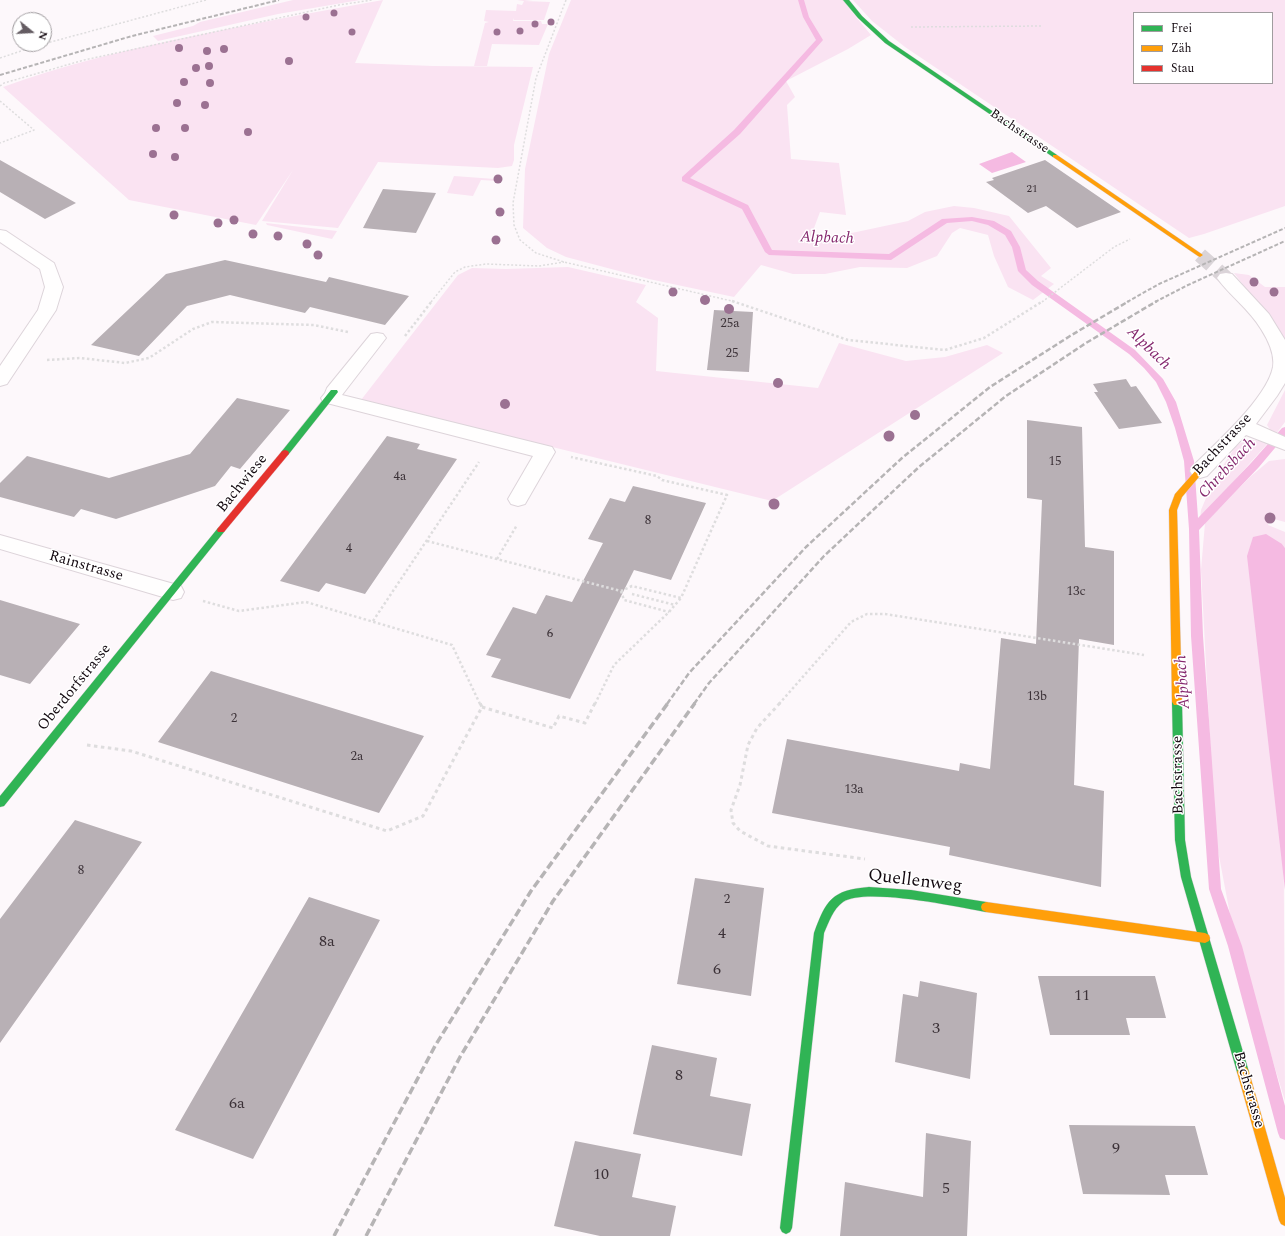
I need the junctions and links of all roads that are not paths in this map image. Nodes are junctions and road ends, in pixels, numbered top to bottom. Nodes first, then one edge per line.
1 (846, 0) edge
2 (0, 235) edge
3 (1200, 255) tunnel mouth
4 (1226, 278) tunnel mouth
5 (377, 338) road end
6 (0, 380) edge
7 (332, 395) junction
8 (1244, 426) junction
9 (1285, 444) edge
10 (1200, 471) joint
11 (518, 499) dead end
12 (0, 542) edge
13 (173, 592) junction
14 (0, 803) edge
15 (1205, 938) junction
16 (1285, 1220) edge
17 (786, 1228) dead end

1 - 3 street, Bachstrasse
2 - 6 street
4 - 8 street, Bachstrasse
5 - 7 street
7 - 11 street
7 - 13 street, Bachwiese
8 - 9 street
8 - 10 street, Bachstrasse
10 - 15 street, Bachstrasse
12 - 13 street, Rainstrasse
13 - 14 street, Oberdorfstrasse
15 - 16 street, Bachstrasse
15 - 17 street, Quellenweg

